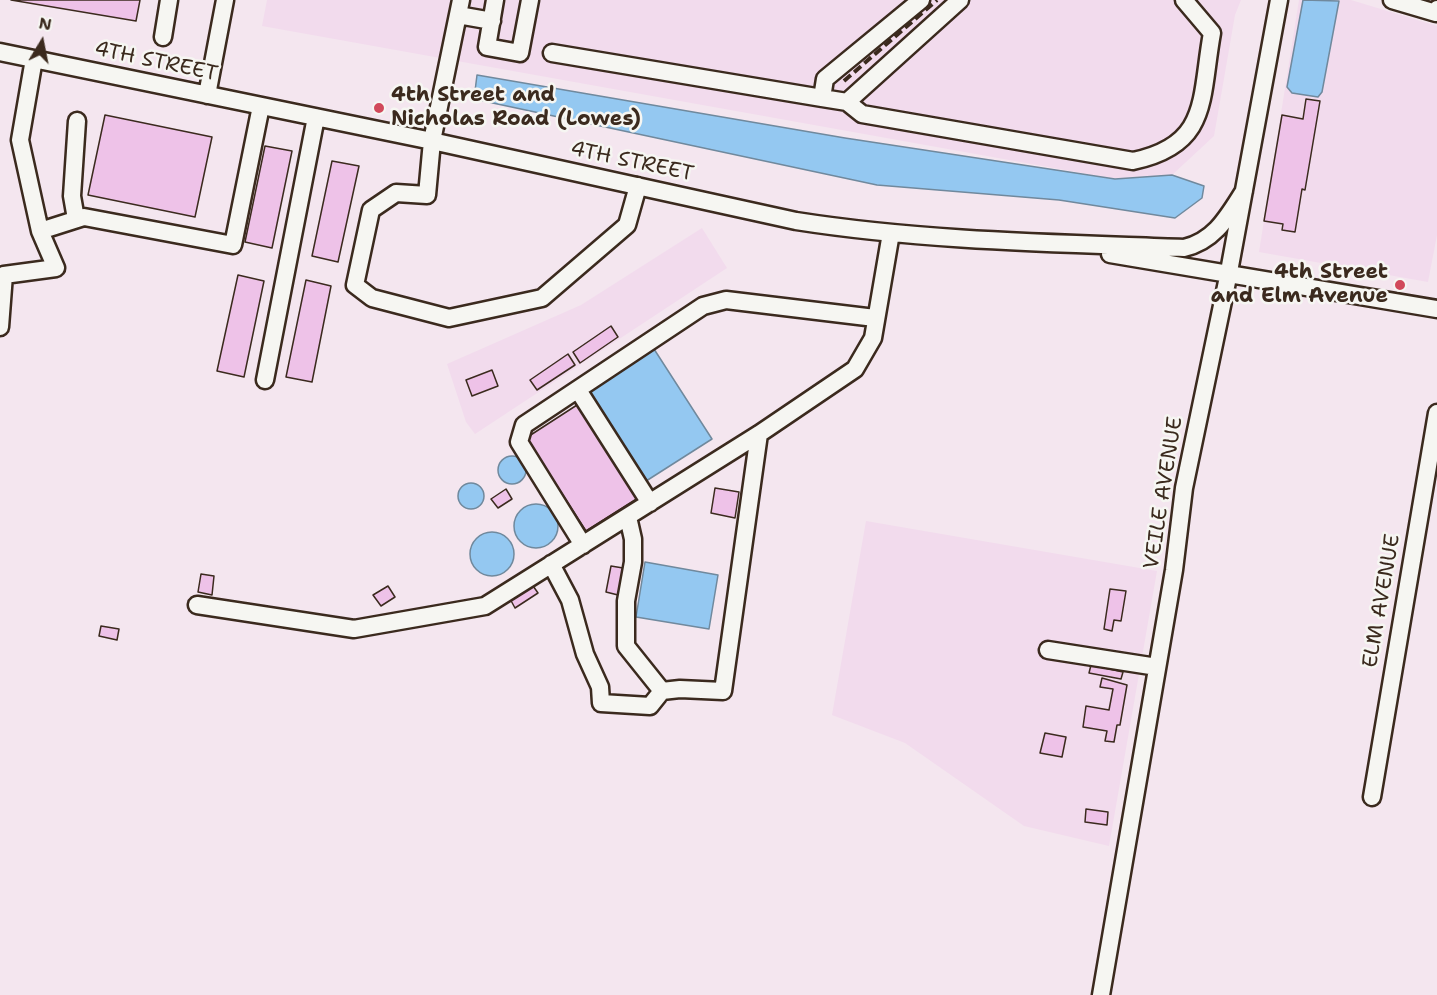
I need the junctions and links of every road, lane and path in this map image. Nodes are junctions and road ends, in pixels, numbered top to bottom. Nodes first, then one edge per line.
1 (169, 0) edge
2 (225, 0) edge
3 (495, 0) edge
4 (530, 0) edge
5 (921, 0) edge
6 (960, 0) edge
7 (1184, 0) edge
8 (1279, 0) edge
9 (1392, 0) edge
10 (460, 7) edge
11 (1437, 9) edge
12 (492, 21) junction
13 (163, 37) dead end
14 (0, 52) edge
15 (552, 53) dead end
16 (34, 59) junction
17 (207, 95) junction
18 (822, 98) junction
19 (847, 102) junction
20 (261, 106) junction
21 (316, 117) junction
22 (77, 121) dead end
23 (432, 141) junction
24 (638, 186) junction
25 (1244, 190) junction
26 (76, 219) junction
27 (40, 231) junction
28 (891, 233) junction
29 (1047, 244) junction
30 (2, 272) edge
31 (1229, 273) junction
32 (1437, 309) edge
33 (875, 318) junction
34 (0, 327) edge
35 (265, 380) dead end
36 (578, 390) junction
37 (1437, 413) edge
38 (759, 434) junction
39 (650, 503) junction
40 (628, 517) junction
41 (583, 544) junction
42 (551, 564) junction
43 (197, 605) dead end
44 (1048, 650) dead end
45 (1157, 667) junction
46 (662, 692) junction
47 (1372, 797) dead end
48 (1101, 995) edge

1 - 13 street
2 - 17 street
3 - 12 street
4 - 12 street
5 - 18 street
6 - 19 street
7 - 19 street
8 - 25 street, VEILE AVENUE
9 - 11 street
10 - 12 street
10 - 23 street
14 - 16 street, 4TH STREET
15 - 18 street
16 - 17 street, 4TH STREET
16 - 27 street
17 - 20 street, 4TH STREET
18 - 19 street
20 - 21 street, 4TH STREET
20 - 26 street
21 - 23 street, 4TH STREET
21 - 35 street
22 - 26 street
23 - 24 street, 4TH STREET
23 - 24 street
24 - 28 street, 4TH STREET
25 - 29 street
25 - 31 street, VEILE AVENUE
26 - 27 street
27 - 30 street
28 - 29 street, 4TH STREET
28 - 33 street
29 - 31 street
30 - 34 street
31 - 32 street
31 - 45 street, VEILE AVENUE
33 - 36 street
33 - 38 street
36 - 39 street
36 - 41 street
37 - 47 street, ELM AVENUE
38 - 39 street
38 - 46 street
39 - 40 street
40 - 41 street
40 - 46 street
41 - 42 street
42 - 43 street
42 - 46 street
44 - 45 street
45 - 48 street, VEILE AVENUE

